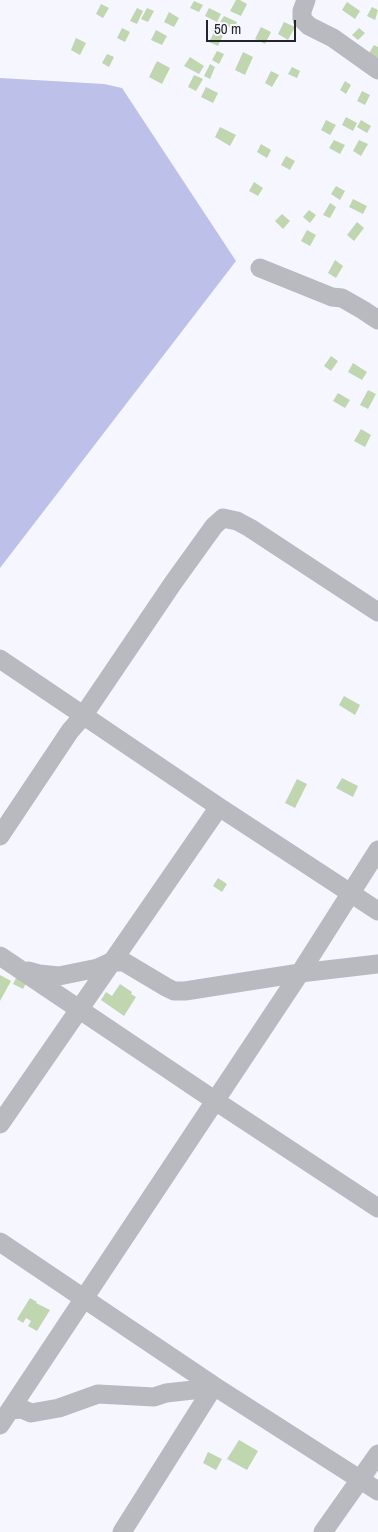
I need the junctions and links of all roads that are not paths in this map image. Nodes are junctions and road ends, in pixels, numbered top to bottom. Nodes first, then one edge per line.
1 (306, 0) edge
2 (378, 70) edge
3 (260, 268) dead end
4 (378, 320) edge
5 (378, 612) edge
6 (0, 659) edge
7 (83, 716) junction
8 (219, 807) junction
9 (0, 836) edge
10 (378, 850) edge
11 (351, 893) junction
12 (378, 911) edge
13 (111, 962) junction
14 (7, 963) edge
15 (378, 964) edge
16 (300, 973) junction
17 (80, 1010) junction
18 (214, 1100) junction
19 (0, 1124) edge
20 (378, 1208) edge
21 (0, 1242) edge
22 (84, 1299) junction
23 (214, 1386) junction
24 (5, 1417) edge
25 (378, 1454) edge
26 (361, 1480) junction
27 (378, 1491) edge
28 (122, 1532) edge
29 (324, 1532) edge

1 - 2 street
3 - 4 street
5 - 7 street
6 - 7 street
7 - 8 street
7 - 9 street
8 - 11 street
8 - 13 street
10 - 11 street
11 - 12 street
11 - 16 street
13 - 14 street
13 - 16 street
13 - 17 street
14 - 17 street
15 - 16 street
16 - 18 street
17 - 18 street
17 - 19 street
18 - 20 street
18 - 22 street
21 - 22 street
22 - 23 street
22 - 24 street
23 - 24 street
23 - 26 street
23 - 28 street
25 - 26 street
26 - 27 street
26 - 29 street

